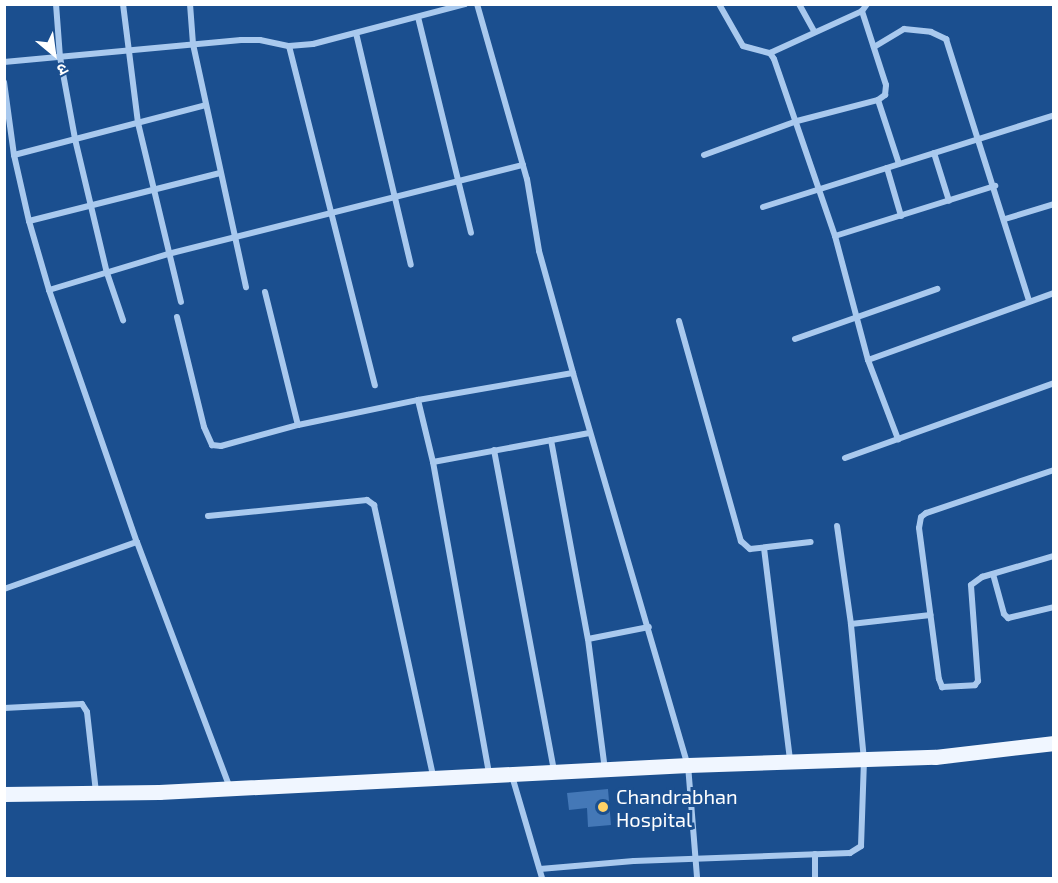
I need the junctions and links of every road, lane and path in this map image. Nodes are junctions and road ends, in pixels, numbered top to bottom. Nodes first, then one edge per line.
1 (56, 4) edge
2 (123, 4) edge
3 (190, 4) edge
4 (465, 4) edge
5 (477, 4) edge
6 (719, 4) edge
7 (799, 4) edge
8 (867, 4) edge
9 (862, 11) junction
10 (418, 17) junction
11 (814, 32) junction
12 (356, 33) junction
13 (193, 44) junction
14 (290, 46) junction
15 (874, 47) junction
16 (127, 50) junction
17 (770, 53) junction
18 (60, 57) junction
19 (4, 62) edge
20 (4, 82) edge
21 (878, 100) junction
22 (206, 105) junction
23 (1053, 115) edge
24 (797, 121) junction
25 (138, 123) junction
26 (75, 139) junction
27 (980, 139) junction
28 (934, 153) junction
29 (14, 155) junction
30 (704, 155) dead end
31 (899, 164) junction
32 (523, 165) junction
33 (887, 168) junction
34 (220, 173) junction
35 (458, 179) junction
36 (995, 186) junction
37 (152, 190) junction
38 (820, 190) junction
39 (394, 196) junction
40 (948, 201) junction
41 (1053, 204) edge
42 (90, 206) junction
43 (763, 207) dead end
44 (329, 212) junction
45 (901, 216) junction
46 (1005, 219) junction
47 (29, 221) junction
48 (471, 233) dead end
49 (836, 236) junction
50 (234, 238) junction
51 (168, 254) junction
52 (411, 265) dead end
53 (107, 273) junction
54 (246, 287) dead end
55 (937, 289) dead end
56 (49, 290) junction
57 (265, 292) dead end
58 (1053, 293) edge
59 (1029, 301) junction
60 (181, 302) dead end
61 (856, 315) junction
62 (177, 317) dead end
63 (123, 320) dead end
64 (679, 321) dead end
65 (795, 339) dead end
66 (868, 360) junction
67 (573, 374) junction
68 (1053, 383) edge
69 (375, 385) dead end
70 (418, 400) junction
71 (298, 425) junction
72 (590, 433) junction
73 (898, 439) junction
74 (551, 440) junction
75 (494, 450) junction
76 (845, 458) dead end
77 (433, 462) junction
78 (1053, 470) edge
79 (207, 516) dead end
80 (837, 526) dead end
81 (137, 542) junction
82 (811, 542) dead end
83 (764, 548) junction
84 (1053, 556) edge
85 (993, 574) junction
86 (4, 588) edge
87 (1053, 607) edge
88 (930, 615) junction
89 (851, 624) junction
90 (649, 627) junction
91 (588, 639) junction
92 (4, 708) edge
93 (1053, 743) edge
94 (864, 760) junction
95 (790, 764) junction
96 (688, 765) junction
97 (605, 770) junction
98 (555, 774) junction
99 (512, 776) junction
100 (489, 777) junction
101 (434, 780) junction
102 (230, 789) junction
103 (96, 793) junction
104 (4, 794) edge
105 (815, 854) junction
106 (697, 860) junction
107 (540, 869) junction
108 (542, 879) edge
109 (697, 879) edge
110 (815, 879) edge

1 - 18 street
2 - 16 street
3 - 13 street
4 - 10 street
5 - 32 street
6 - 17 street
7 - 11 street
8 - 9 street
9 - 11 street
9 - 15 street
10 - 12 street
10 - 35 street
11 - 17 street
12 - 14 street
12 - 39 street
13 - 14 street
13 - 16 street
13 - 22 street
14 - 44 street
15 - 21 street
15 - 27 street
16 - 18 street
16 - 25 street
17 - 24 street
18 - 19 street
18 - 26 street
20 - 29 street
21 - 24 street
21 - 31 street
22 - 25 street
22 - 34 street
23 - 27 street
24 - 30 street
24 - 38 street
25 - 26 street
25 - 37 street
26 - 29 street
26 - 42 street
27 - 28 street
27 - 36 street
28 - 31 street
28 - 40 street
29 - 47 street
31 - 33 street
32 - 35 street
32 - 67 street
33 - 38 street
33 - 45 street
34 - 37 street
34 - 50 street
35 - 39 street
35 - 48 street
36 - 40 street
36 - 46 street
37 - 42 street
37 - 51 street
38 - 43 street
38 - 49 street
39 - 44 street
39 - 52 street
40 - 45 street
41 - 46 street
42 - 47 street
42 - 53 street
44 - 50 street
44 - 69 street
45 - 49 street
46 - 59 street
47 - 56 street
49 - 61 street
50 - 51 street
50 - 54 street
51 - 53 street
51 - 60 street
53 - 56 street
53 - 63 street
55 - 61 street
56 - 81 street
57 - 71 street
58 - 59 street
59 - 66 street
61 - 65 street
61 - 66 street
62 - 71 street
64 - 83 street
66 - 73 street
67 - 70 street
67 - 72 street
68 - 73 street
70 - 71 street
70 - 77 street
72 - 74 street
72 - 90 street
73 - 76 street
74 - 75 street
74 - 91 street
75 - 77 street
75 - 98 street
77 - 100 street
78 - 88 street
79 - 101 street
80 - 89 street
81 - 86 street
81 - 102 street
82 - 83 street
83 - 95 street
84 - 85 street
85 - 87 street
85 - 88 street
88 - 89 street
89 - 94 street
90 - 91 street
90 - 96 street
91 - 97 street
92 - 103 street
93 - 94 main road
94 - 95 main road
94 - 105 street
95 - 96 main road
96 - 97 main road
96 - 106 street
97 - 98 main road
98 - 99 main road
99 - 100 main road
99 - 107 street
100 - 101 main road
101 - 102 main road
102 - 103 main road
103 - 104 main road
105 - 106 street
105 - 110 street
106 - 107 street
106 - 109 street
107 - 108 street

